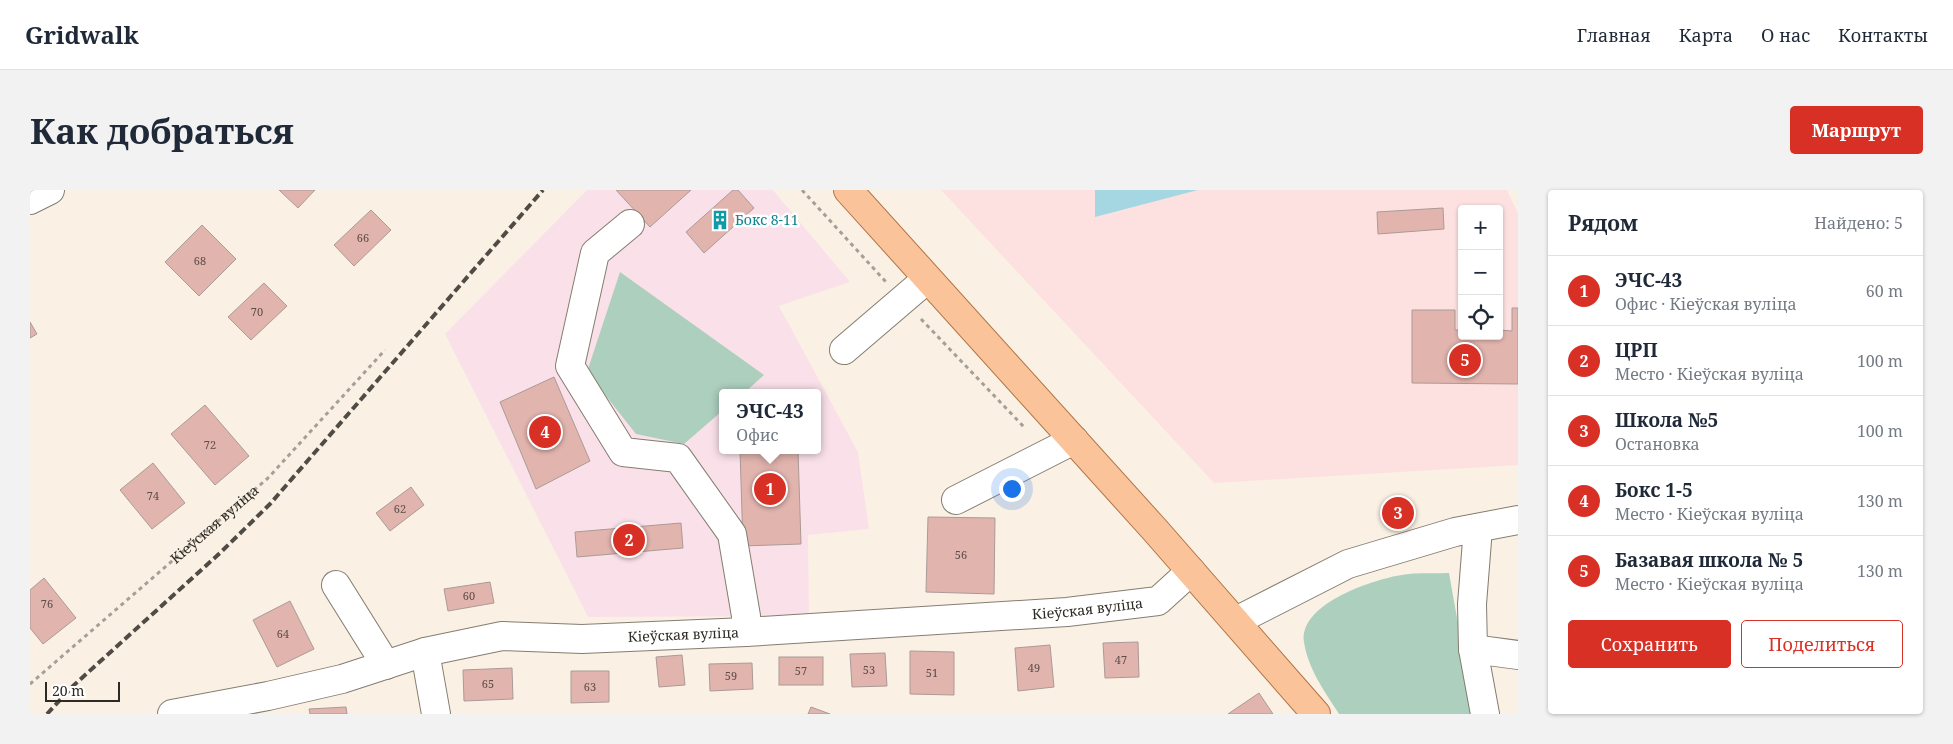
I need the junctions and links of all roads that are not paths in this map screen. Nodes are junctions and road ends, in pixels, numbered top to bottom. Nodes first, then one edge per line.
1 (50, 190) edge
2 (848, 190) edge
3 (30, 200) edge
4 (630, 224) dead end
5 (927, 278) junction
6 (844, 350) dead end
7 (1074, 440) junction
8 (956, 500) dead end
9 (1518, 520) edge
10 (1478, 528) junction
11 (1191, 571) junction
12 (336, 585) dead end
13 (1236, 621) junction
14 (746, 632) junction
15 (1473, 649) junction
16 (425, 652) junction
17 (1518, 655) edge
18 (386, 665) junction
19 (172, 714) edge
20 (436, 714) edge
21 (1316, 714) edge
22 (1485, 714) edge

1 - 3 street
2 - 5 main road
4 - 14 street
5 - 6 street
5 - 7 main road
7 - 8 street
7 - 11 main road
9 - 10 street
10 - 13 street
10 - 15 street
11 - 13 main road
11 - 14 street, Кіеўская вуліца
12 - 18 street
13 - 21 main road
14 - 16 street, Кіеўская вуліца
15 - 17 street
15 - 22 street
16 - 18 street, Кіеўская вуліца
16 - 20 street
18 - 19 street, Кіеўская вуліца

